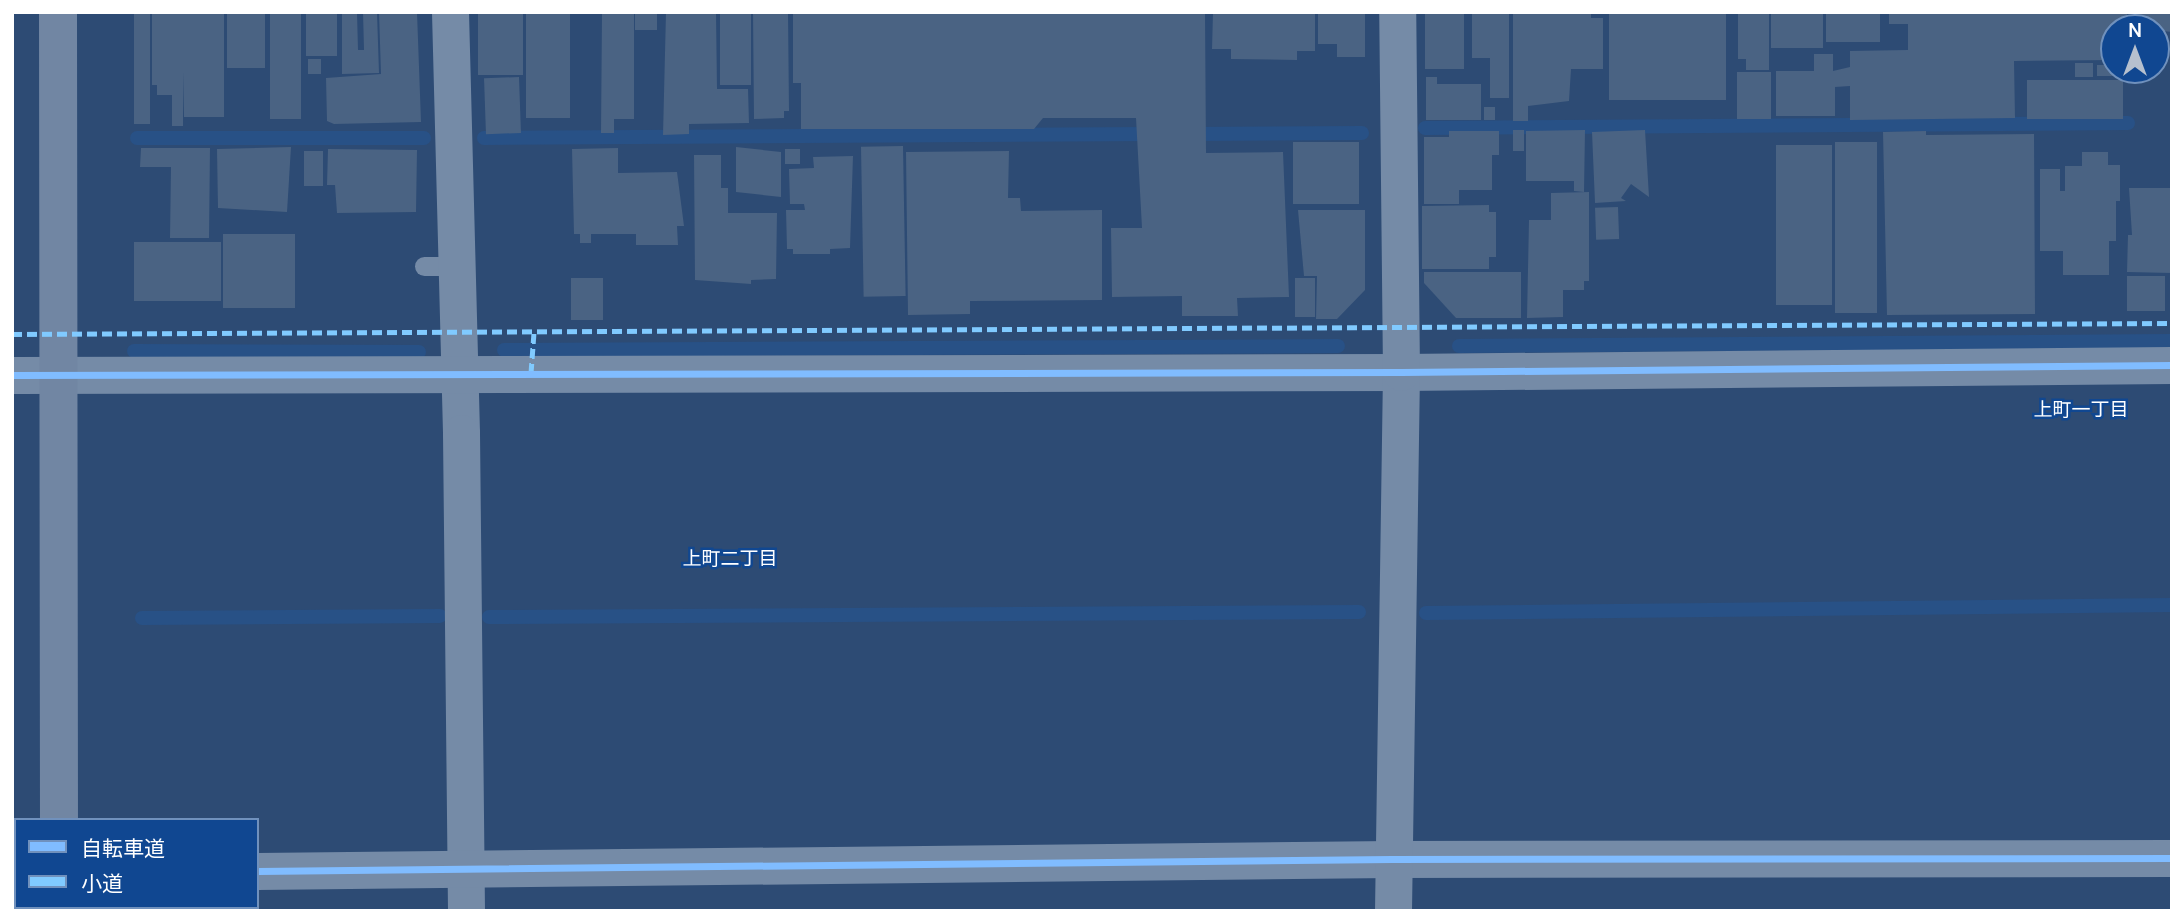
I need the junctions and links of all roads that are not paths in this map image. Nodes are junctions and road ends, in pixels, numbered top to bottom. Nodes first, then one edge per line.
1 (58, 12) edge
2 (450, 12) edge
3 (1397, 12) edge
4 (2172, 365) edge
5 (1401, 372) junction
6 (12, 375) edge
7 (60, 375) junction
8 (457, 375) junction
9 (59, 818) edge
10 (2172, 858) edge
11 (1392, 859) junction
12 (259, 871) edge
13 (465, 871) junction
14 (466, 911) edge
15 (1393, 911) edge

1 - 7 street
2 - 8 street
3 - 5 street
4 - 5 street
5 - 8 street
5 - 11 street
6 - 7 street
7 - 8 street
7 - 9 street
8 - 13 street
10 - 11 street
11 - 13 street
11 - 15 street
12 - 13 street
13 - 14 street

